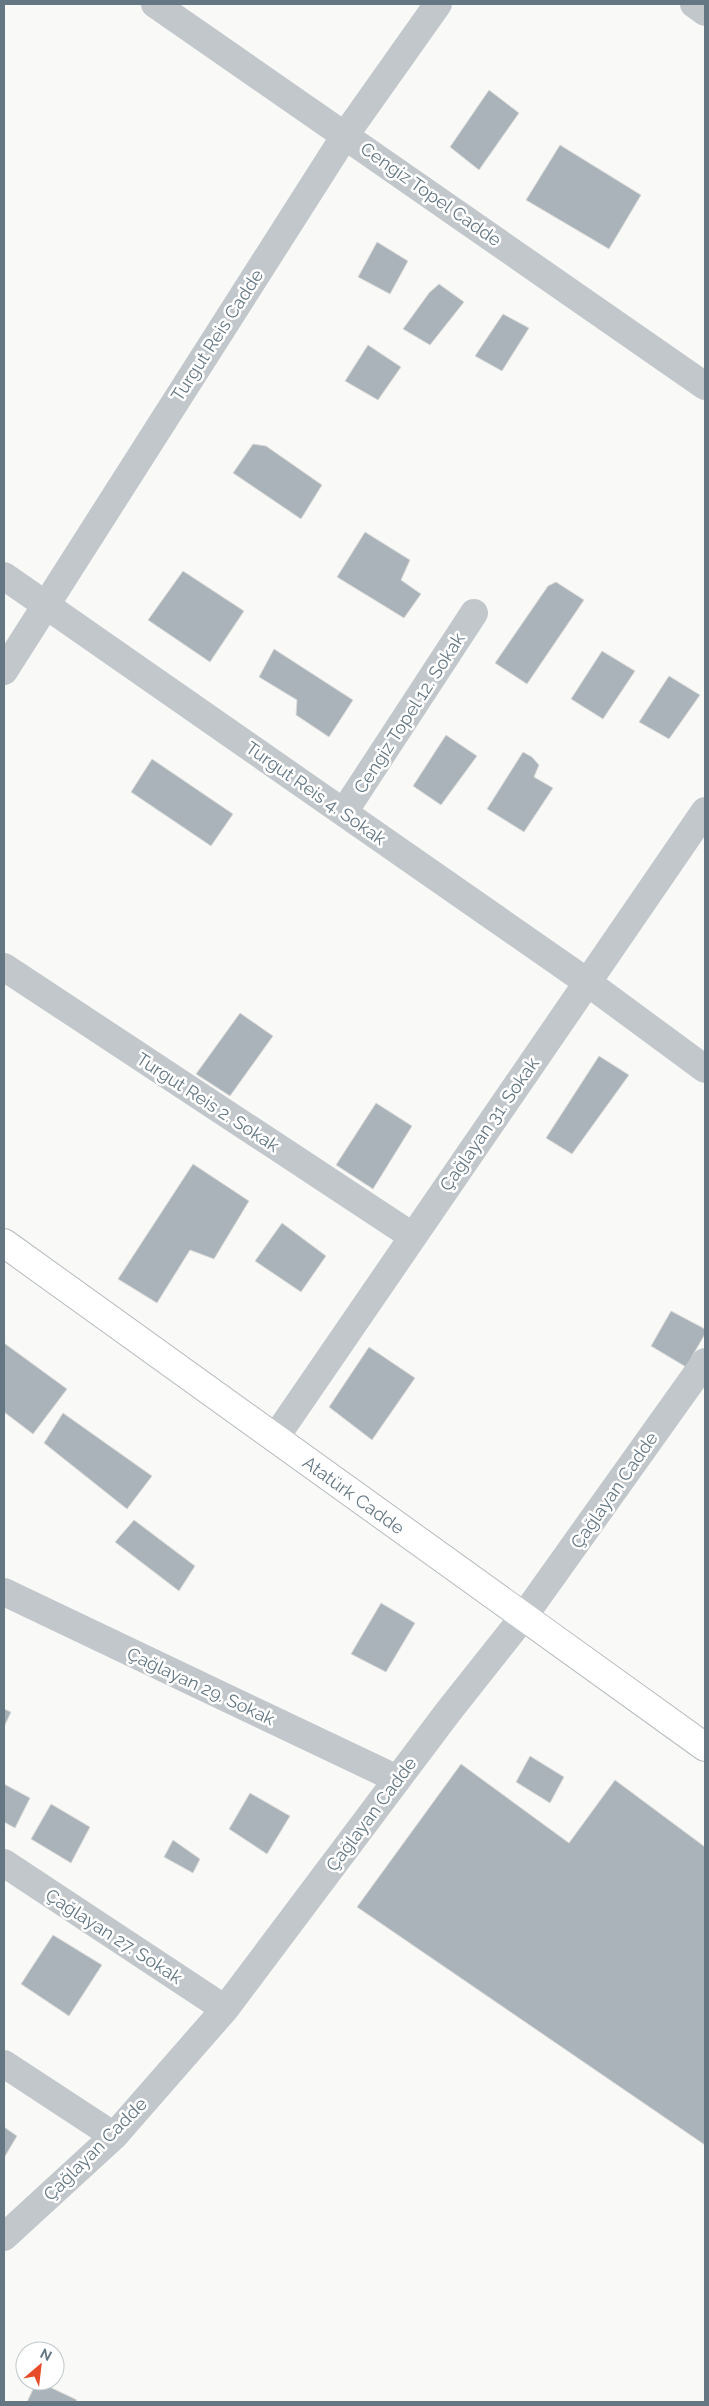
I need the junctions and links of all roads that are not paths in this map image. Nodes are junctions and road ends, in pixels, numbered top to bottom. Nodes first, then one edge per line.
1 (155, 4) edge
2 (438, 4) edge
3 (694, 4) edge
4 (705, 12) edge
5 (346, 134) junction
6 (705, 386) edge
7 (4, 576) edge
8 (45, 605) junction
9 (474, 613) dead end
10 (4, 671) edge
11 (705, 811) edge
12 (344, 812) junction
13 (4, 967) edge
14 (587, 982) junction
15 (705, 1069) edge
16 (412, 1236) junction
17 (4, 1243) edge
18 (701, 1375) edge
19 (275, 1438) junction
20 (4, 1592) edge
21 (524, 1616) junction
22 (705, 1747) edge
23 (397, 1779) junction
24 (4, 1864) edge
25 (225, 2009) junction
26 (4, 2064) edge
27 (114, 2136) junction
28 (4, 2237) edge

1 - 5 street, Cengiz Topel Cadde
2 - 5 street, Turgut Reis Cadde
3 - 4 street
5 - 6 street, Cengiz Topel Cadde
5 - 8 street, Turgut Reis Cadde
7 - 8 street, Turgut Reis 4. Sokak
8 - 10 street, Turgut Reis Cadde
8 - 12 street, Turgut Reis 4. Sokak
9 - 12 street, Cengiz Topel 12. Sokak
11 - 14 street, Çağlayan 31. Sokak
12 - 14 street, Turgut Reis 4. Sokak
13 - 16 street, Turgut Reis 2. Sokak
14 - 15 street, Turgut Reis 4. Sokak
14 - 16 street, Çağlayan 31. Sokak
16 - 19 street, Çağlayan 31. Sokak
17 - 19 main road, Atatürk Cadde
18 - 21 street, Çağlayan Cadde
19 - 21 main road, Atatürk Cadde
20 - 23 street, Çağlayan 29. Sokak
21 - 22 main road, Atatürk Cadde
21 - 23 street, Çağlayan Cadde
23 - 25 street, Çağlayan Cadde
24 - 25 street, Çağlayan 27. Sokak
25 - 27 street, Çağlayan Cadde
26 - 27 street
27 - 28 street, Çağlayan Cadde

